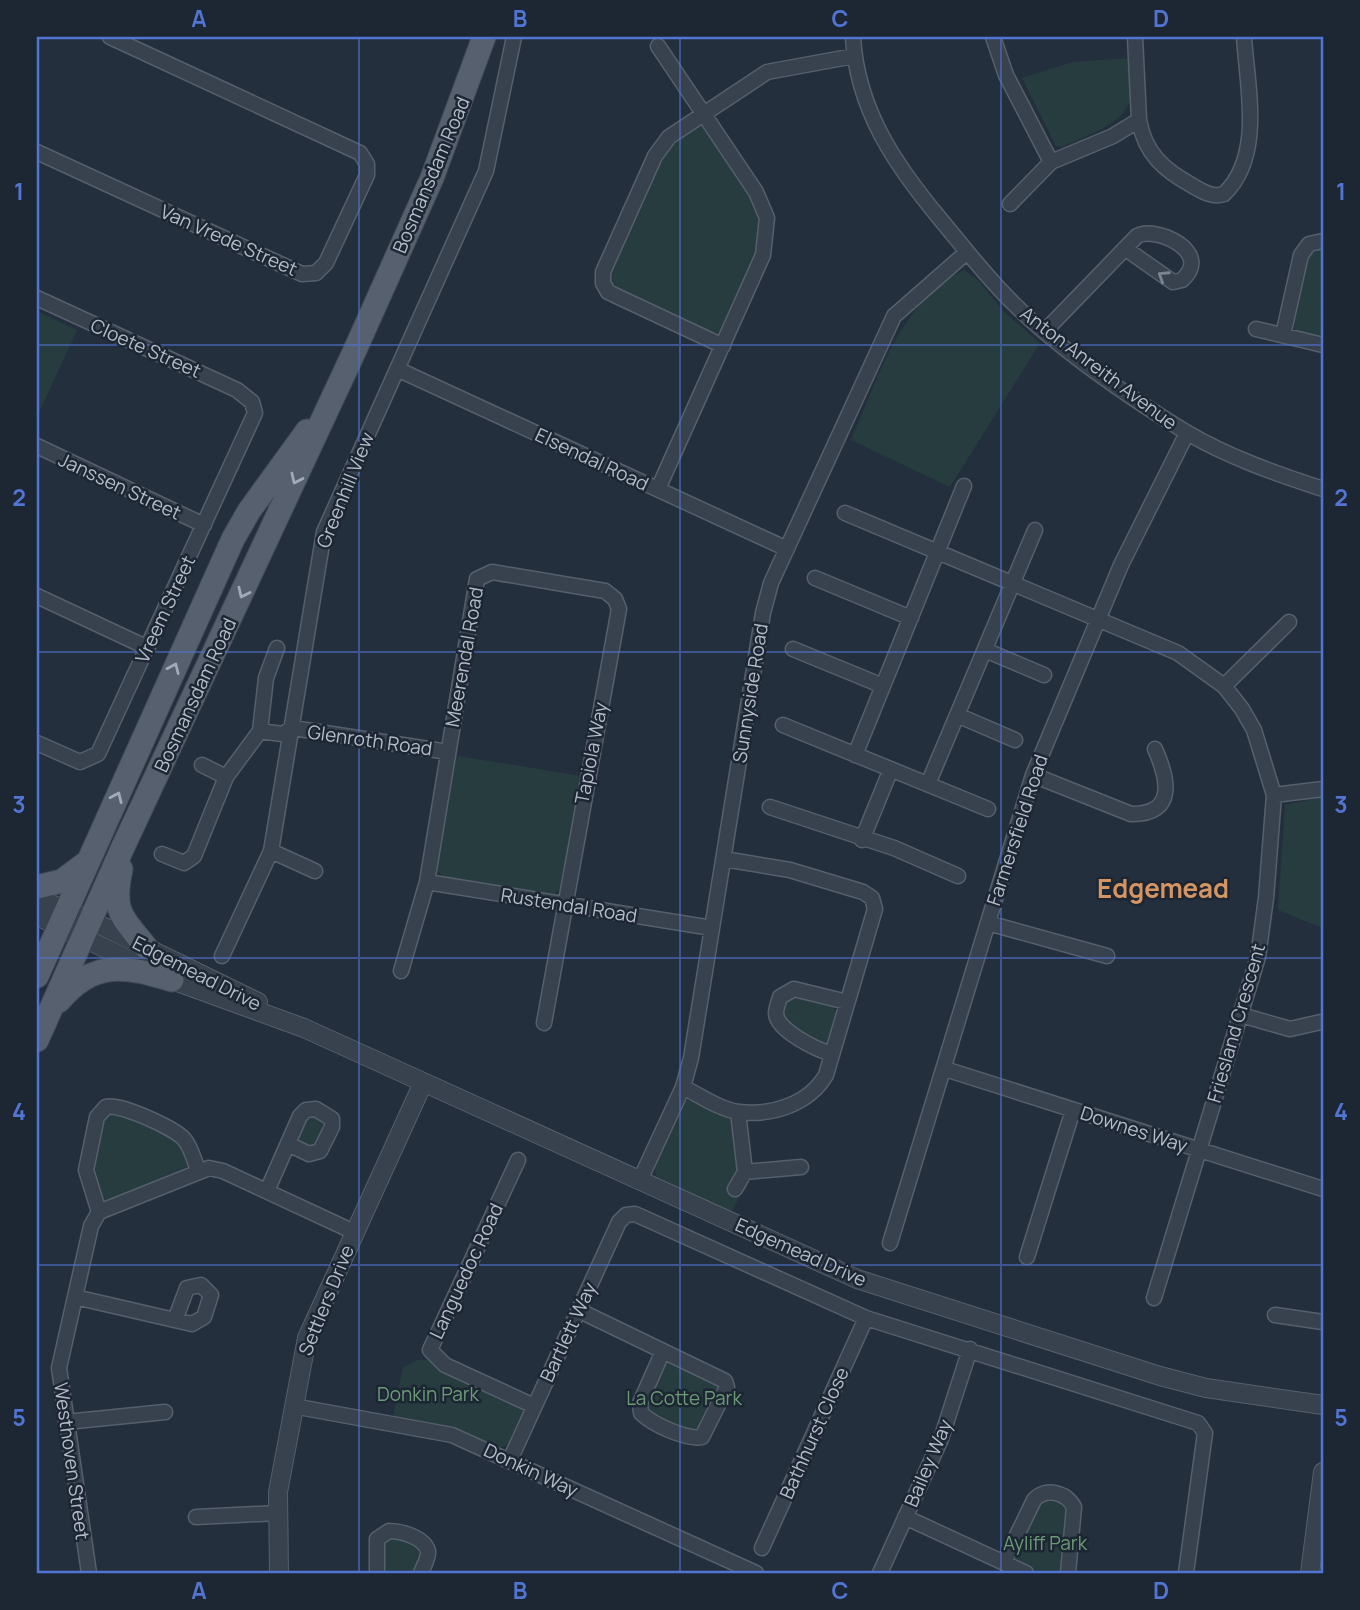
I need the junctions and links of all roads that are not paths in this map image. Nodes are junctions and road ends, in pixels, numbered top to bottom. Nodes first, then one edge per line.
1 (110, 37) edge
2 (484, 37) edge
3 (514, 37) edge
4 (853, 37) edge
5 (993, 37) edge
6 (1135, 37) edge
7 (1244, 37) edge
8 (658, 46) dead end
9 (854, 55) junction
10 (704, 112) junction
11 (1139, 120) junction
12 (37, 152) edge
13 (1051, 162) junction
14 (1010, 204) dead end
15 (1323, 241) edge
16 (1126, 249) dead end
17 (967, 252) junction
18 (37, 298) edge
19 (1256, 329) dead end
20 (1045, 331) junction
21 (1283, 335) junction
22 (1323, 345) edge
23 (723, 346) junction
24 (355, 350) junction
25 (397, 369) junction
26 (252, 402) joint
27 (1187, 433) junction
28 (37, 446) edge
29 (964, 486) dead end
30 (658, 489) junction
31 (1323, 489) edge
32 (845, 513) dead end
33 (204, 525) junction
34 (1035, 530) dead end
35 (787, 549) junction
36 (940, 553) junction
37 (815, 578) dead end
38 (1014, 582) junction
39 (37, 596) edge
40 (617, 602) joint
41 (911, 618) junction
42 (1098, 620) junction
43 (1289, 622) dead end
44 (148, 648) junction
45 (277, 648) dead end
46 (793, 649) dead end
47 (985, 650) junction
48 (1044, 675) dead end
49 (883, 686) junction
50 (1224, 686) junction
51 (957, 715) junction
52 (783, 725) dead end
53 (293, 728) junction
54 (260, 731) junction
55 (1015, 740) dead end
56 (37, 743) edge
57 (1155, 749) dead end
58 (448, 751) junction
59 (855, 755) junction
60 (201, 765) dead end
61 (891, 769) junction
62 (1033, 775) junction
63 (226, 777) junction
64 (928, 784) junction
65 (1323, 789) edge
66 (1274, 795) junction
67 (770, 807) dead end
68 (988, 809) dead end
69 (127, 839) junction
70 (863, 839) junction
71 (271, 851) junction
72 (162, 854) dead end
73 (90, 859) junction
74 (724, 859) junction
75 (315, 871) dead end
76 (958, 876) dead end
77 (427, 882) junction
78 (37, 887) edge
79 (37, 898) edge
80 (563, 904) junction
81 (37, 916) edge
82 (63, 919) junction
83 (988, 923) junction
84 (712, 928) junction
85 (86, 929) junction
86 (146, 947) junction
87 (222, 956) dead end
88 (1107, 956) dead end
89 (401, 971) dead end
90 (37, 976) edge
91 (172, 980) junction
92 (847, 1002) junction
93 (1241, 1015) junction
94 (47, 1017) junction
95 (1321, 1022) dead end
96 (544, 1023) dead end
97 (303, 1028) junction
98 (37, 1040) edge
99 (832, 1054) junction
100 (945, 1069) junction
101 (423, 1083) junction
102 (683, 1087) junction
103 (1073, 1110) junction
104 (738, 1112) junction
105 (288, 1143) dead end
106 (1200, 1150) junction
107 (517, 1160) dead end
108 (801, 1167) dead end
109 (198, 1170) junction
110 (744, 1172) junction
111 (640, 1180) junction
112 (735, 1189) dead end
113 (1323, 1189) edge
114 (267, 1191) junction
115 (99, 1212) junction
116 (635, 1214) joint
117 (354, 1232) junction
118 (890, 1243) dead end
119 (1027, 1256) dead end
120 (75, 1297) junction
121 (1154, 1297) dead end
122 (578, 1310) junction
123 (1275, 1315) dead end
124 (866, 1318) junction
125 (175, 1320) dead end
126 (1323, 1322) edge
127 (970, 1349) junction
128 (663, 1351) junction
129 (1323, 1405) edge
130 (293, 1406) junction
131 (534, 1406) junction
132 (164, 1412) dead end
133 (66, 1422) junction
134 (510, 1460) junction
135 (1323, 1472) edge
136 (277, 1513) junction
137 (196, 1517) dead end
138 (905, 1517) junction
139 (762, 1548) dead end
140 (1004, 1562) junction
141 (1315, 1563) edge
142 (750, 1572) edge
143 (89, 1573) edge
144 (279, 1573) edge
145 (377, 1573) edge
146 (421, 1573) edge
147 (880, 1573) edge
148 (1026, 1573) edge
149 (1068, 1573) edge
150 (1186, 1573) edge

1 - 12 street, Van Vrede Street
2 - 24 main road, Bosmansdam Road
3 - 25 street, Greenhill View
4 - 9 street, Anton Anreith Avenue
5 - 13 street
6 - 11 street
7 - 11 street
8 - 10 street
9 - 10 street
9 - 17 street, Anton Anreith Avenue
10 - 23 street
10 - 23 street
11 - 13 street
13 - 14 street
15 - 21 street
16 - 20 street
17 - 20 street, Anton Anreith Avenue
17 - 35 street, Sunnyside Road
18 - 26 street, Cloete Street
19 - 21 street
20 - 27 street, Anton Anreith Avenue
21 - 22 street
23 - 30 street
24 -> 69 main road, Bosmansdam Road
73 -> 24 main road, Bosmansdam Road
25 - 30 street, Elsendal Road
25 - 53 street, Greenhill View
26 - 33 street, Vreem Street
27 - 31 street, Anton Anreith Avenue
27 - 42 street, Farmersfield Road
28 - 33 street, Janssen Street
29 - 36 street
30 - 35 street, Elsendal Road
32 - 36 street, Friesland Crescent
33 - 44 street, Vreem Street
34 - 38 street
35 - 74 street, Sunnyside Road
36 - 38 street, Friesland Crescent
36 - 41 street
37 - 41 street
38 - 42 street, Friesland Crescent
38 - 47 street
39 - 44 street
40 - 58 street, Meerendal Road
40 - 80 street, Tapiola Way
41 - 49 street
42 - 50 street, Friesland Crescent
42 - 62 street, Farmersfield Road
43 - 50 street
44 - 56 street, Vreem Street
45 - 54 street
46 - 49 street
47 - 48 street
47 - 51 street
49 - 59 street
50 - 66 street, Friesland Crescent
51 - 55 street
51 - 64 street
52 - 59 street
53 - 54 street, Glenroth Road
53 - 58 street, Glenroth Road
53 - 71 street, Greenhill View
54 - 63 street
57 - 62 street
58 - 77 street, Meerendal Road
59 - 61 street
60 - 63 street
61 - 64 street
61 - 70 street
62 - 83 street, Farmersfield Road
63 - 72 street
64 - 68 street
65 - 66 street
66 - 93 street, Friesland Crescent
67 - 70 street
69 - 85 main road, Bosmansdam Road
69 - 86 main road
70 - 76 street
71 - 75 street
71 - 87 street, Greenhill View
73 - 78 main road
73 - 82 main road, Bosmansdam Road
74 - 84 street, Sunnyside Road
74 - 92 street
77 - 80 street, Rustendal Road
77 - 89 street, Meerendal Road
79 - 82 street
80 - 84 street, Rustendal Road
80 - 96 street, Tapiola Way
81 - 82 street
82 - 85 street
82 - 90 main road, Bosmansdam Road
83 - 88 street
83 - 100 street, Farmersfield Road
84 - 102 street, Sunnyside Road
85 - 86 street, Edgemead Drive
85 - 91 street, Edgemead Drive
85 - 94 main road, Bosmansdam Road
86 - 97 street, Edgemead Drive
91 - 94 main road
91 - 97 street, Edgemead Drive
92 - 99 street
92 - 99 street
93 - 95 street
93 - 106 street, Friesland Crescent
94 - 98 main road, Bosmansdam Road
97 - 101 street, Edgemead Drive
99 - 104 street
100 - 103 street, Downes Way
100 - 118 street, Farmersfield Road
101 - 111 street, Edgemead Drive
101 - 117 street, Settlers Drive
102 - 104 street
102 - 111 street, Sunnyside Road
103 - 106 street, Downes Way
103 - 119 street
104 - 110 street
105 - 114 street
106 - 113 street, Downes Way
106 - 121 street, Friesland Crescent
107 - 131 street, Languedoc Road
108 - 110 street
109 - 114 street
109 - 115 street
109 - 115 street
110 - 112 street
111 - 129 street, Edgemead Drive
114 - 117 street
115 - 120 street, Westhoven Street
116 - 122 street, Bartlett Way
116 - 124 street, Edgemead Drive
117 - 130 street, Settlers Drive
120 - 125 street
120 - 133 street, Westhoven Street
122 - 128 street
122 - 131 street, Bartlett Way
123 - 126 street
124 - 127 street, Edgemead Drive
124 - 139 street, Bathhurst Close
127 - 138 street, Bailey Way
127 - 150 street, Edgemead Drive
128 - 128 street
130 - 134 street, Donkin Way
130 - 136 street, Settlers Drive
131 - 134 street, Bartlett Way
132 - 133 street
133 - 143 street, Westhoven Street
134 - 142 street, Donkin Way
135 - 141 street
136 - 137 street
136 - 144 street, Settlers Drive
138 - 140 street
138 - 147 street, Bailey Way
140 - 148 street
140 - 149 street
145 - 146 street

